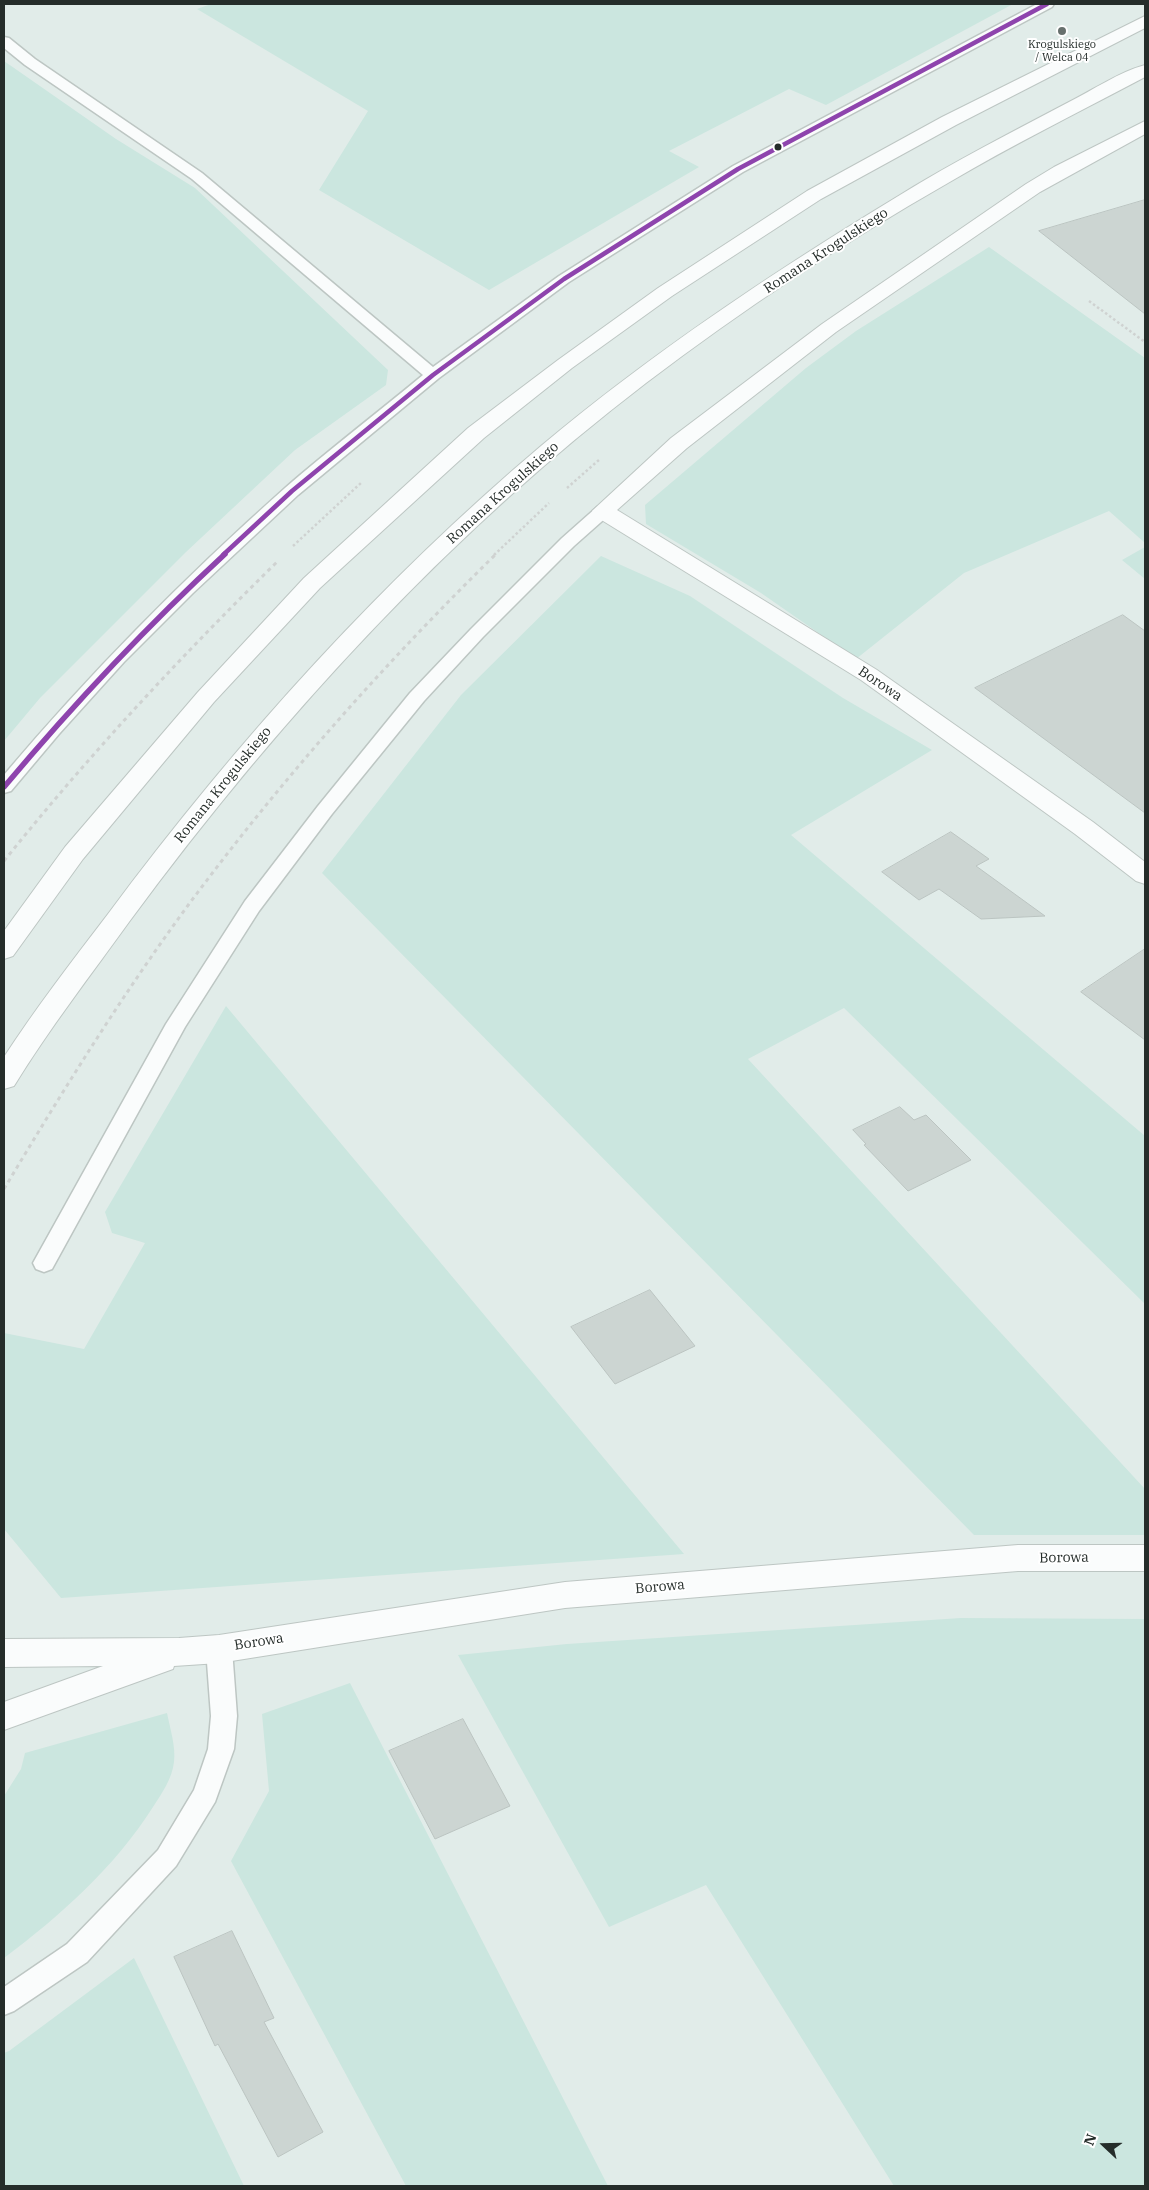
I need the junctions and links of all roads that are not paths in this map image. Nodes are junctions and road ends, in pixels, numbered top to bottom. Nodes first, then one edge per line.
1 (1047, 4) edge
2 (1145, 21) edge
3 (4, 41) edge
4 (1145, 70) edge
5 (1145, 127) edge
6 (433, 375) junction
7 (603, 512) junction
8 (4, 786) edge
9 (1145, 875) edge
10 (4, 950) edge
11 (4, 1079) edge
12 (44, 1263) dead end
13 (1145, 1558) edge
14 (220, 1648) junction
15 (179, 1652) junction
16 (4, 1653) edge
17 (4, 1716) edge
18 (4, 2002) edge

1 - 6 lane
2 - 10 main road
3 - 6 lane
4 - 11 main road, Romana Krogulskiego
5 - 7 main road
6 - 8 lane
7 - 9 main road, Borowa
7 - 12 lane
13 - 14 main road, Borowa
14 - 15 main road, Borowa
14 - 18 lane
15 - 16 main road, Borowa
15 - 17 main road, Borowa

